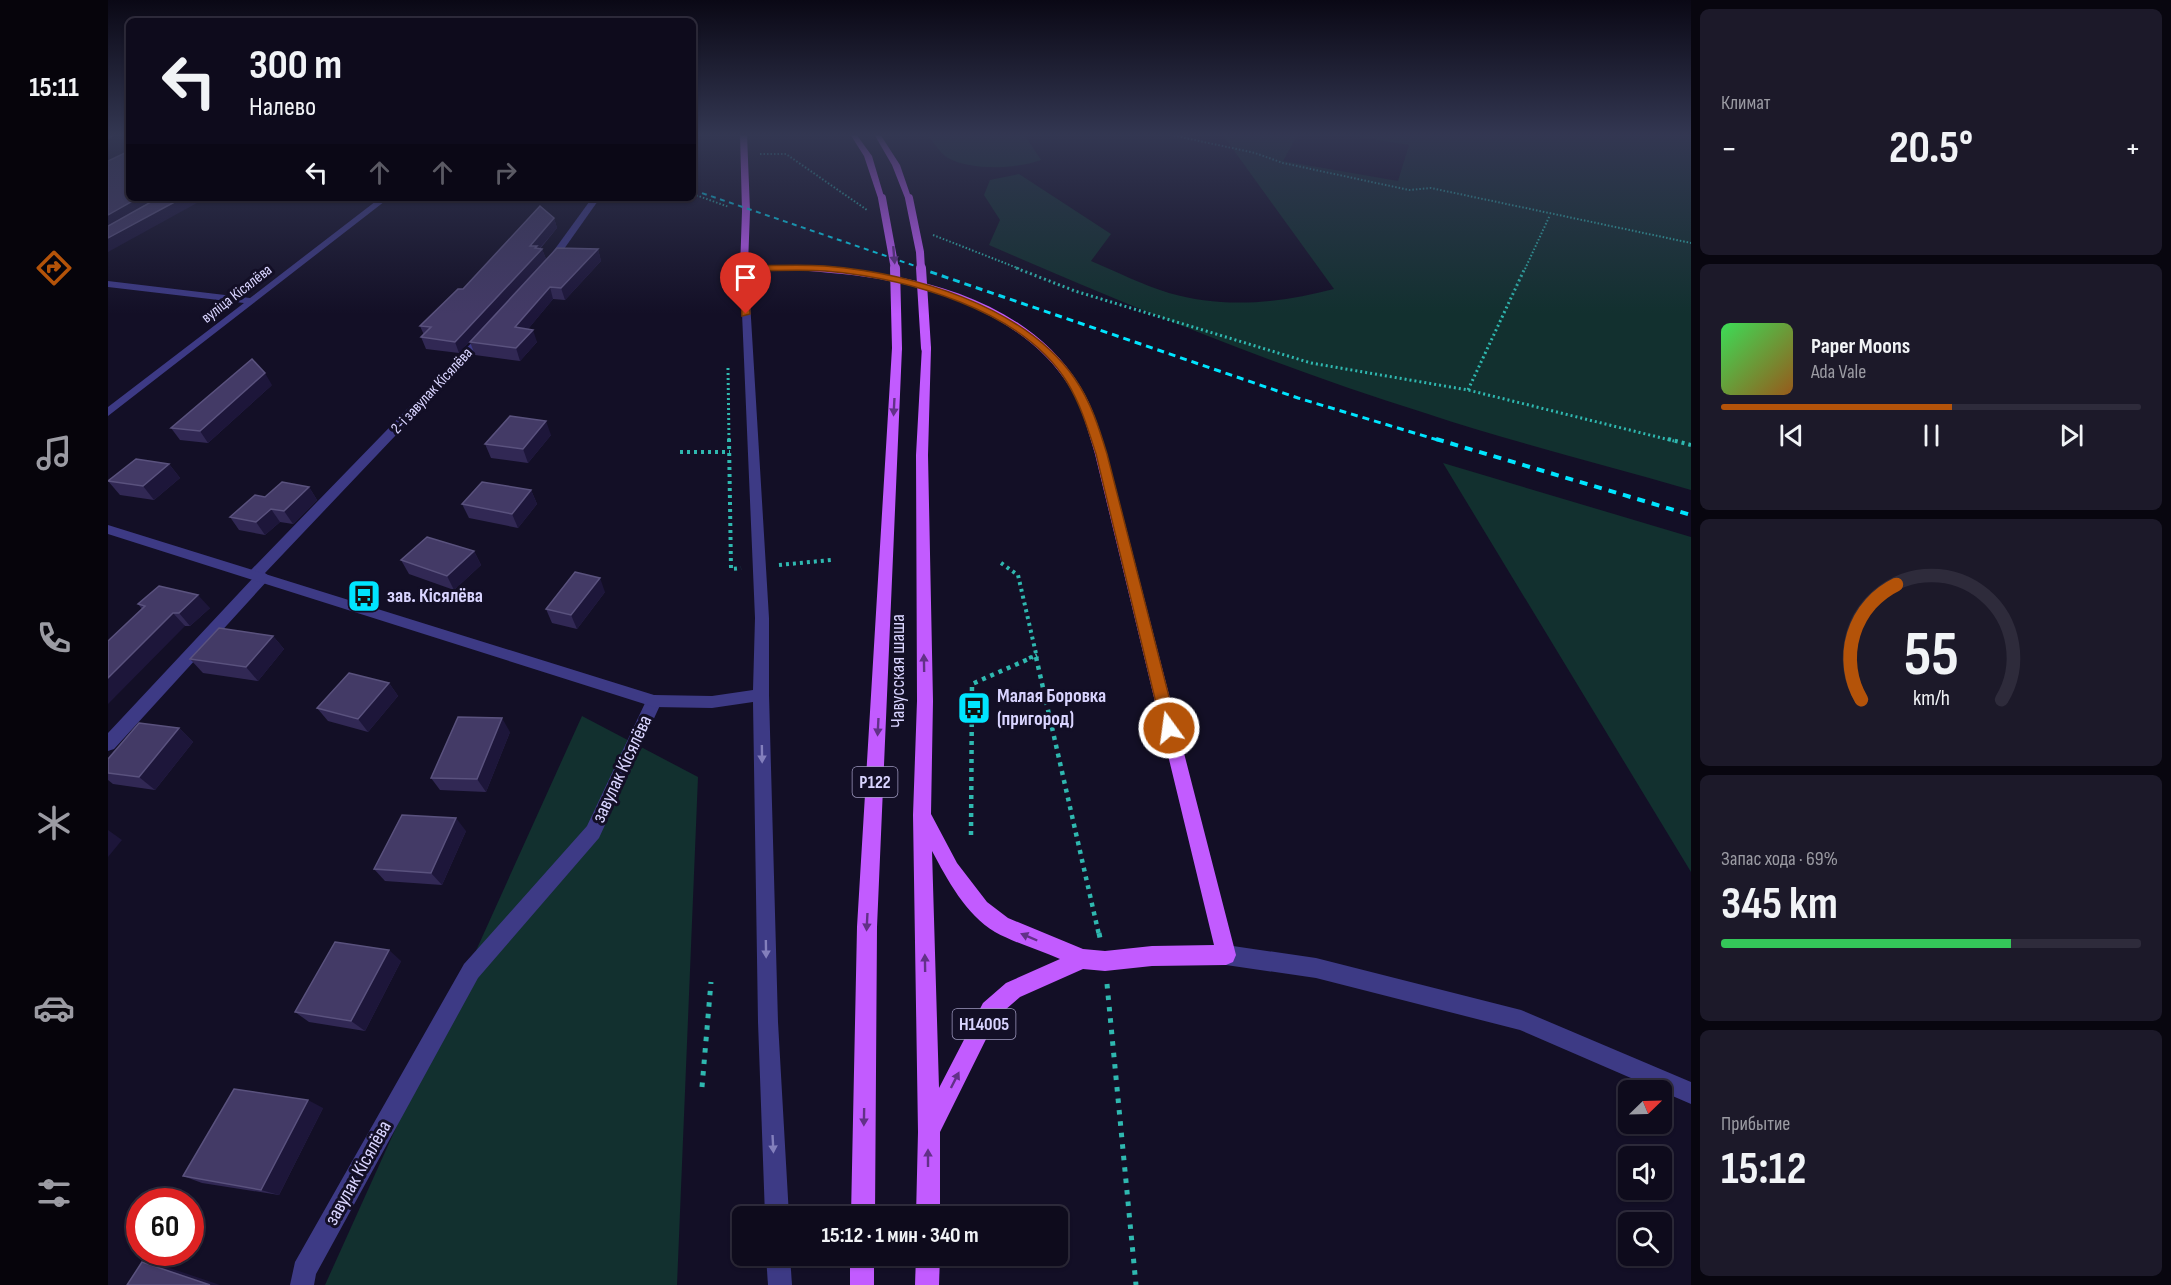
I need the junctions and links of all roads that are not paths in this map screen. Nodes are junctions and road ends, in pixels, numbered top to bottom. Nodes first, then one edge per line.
1 (746, 194) edge
2 (881, 194) edge
3 (907, 194) edge
4 (378, 201) edge
5 (594, 201) edge
6 (743, 268) junction
7 (538, 276) edge
8 (108, 284) edge
9 (252, 301) junction
10 (491, 328) edge
11 (108, 413) edge
12 (108, 529) edge
13 (259, 575) junction
14 (761, 695) junction
15 (654, 701) junction
16 (108, 744) edge
17 (922, 815) junction
18 (1226, 956) junction
19 (1083, 959) junction
20 (1691, 1093) edge
21 (929, 1132) junction
22 (777, 1206) edge
23 (863, 1206) edge
24 (928, 1206) edge
25 (779, 1266) edge
26 (862, 1266) edge
27 (928, 1266) edge
28 (302, 1285) edge
29 (780, 1285) edge
30 (862, 1285) edge
31 (927, 1285) edge

1 - 6 main road
2 -> 23 main road, Чавусская шаша / Р122, bridge
17 -> 3 main road, Чавусская шаша / Р122, bridge
4 - 9 street, вуліца Кісялёва
5 - 7 street
6 - 14 street
6 - 18 main road
8 - 9 street
9 - 11 street, вуліца Кісялёва
10 - 13 street, 2-і завулак Кісялёва
12 - 13 street, завулак Кісялёва
13 - 15 street, завулак Кісялёва
13 - 16 street, 2-і завулак Кісялёва
14 - 15 street
14 -> 22 street
15 - 28 street, завулак Кісялёва
19 -> 17 main road, Н14005
21 -> 17 main road, Чавусская шаша / Р122
18 - 19 main road, Н14005
18 - 20 street
21 -> 19 main road, Н14005
24 -> 21 main road, Чавусская шаша / Р122
25 - 29 street
26 - 30 main road
27 - 31 main road

